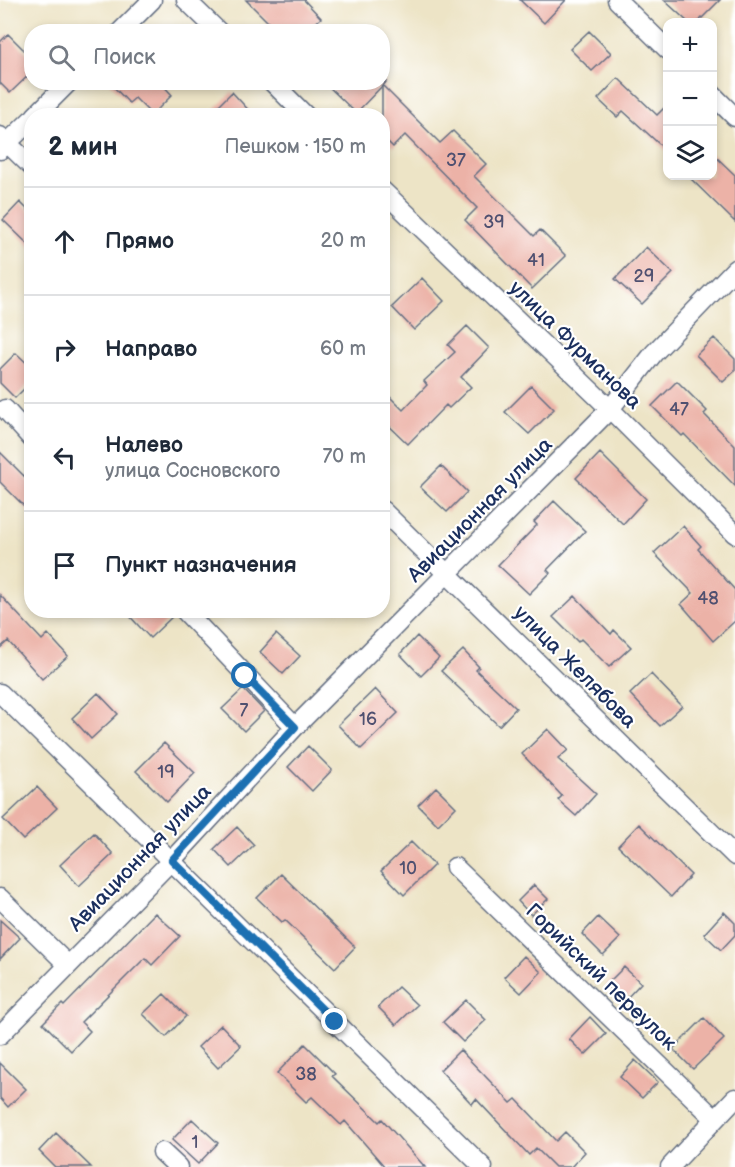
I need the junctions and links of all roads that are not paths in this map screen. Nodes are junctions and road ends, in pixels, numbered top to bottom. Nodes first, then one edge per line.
1 (152, 0) edge
2 (186, 0) edge
3 (617, 0) edge
4 (128, 24) edge
5 (211, 24) edge
6 (663, 45) edge
7 (61, 90) edge
8 (280, 90) edge
9 (717, 99) edge
10 (43, 108) edge
11 (298, 108) edge
12 (735, 117) edge
13 (24, 125) edge
14 (2, 143) edge
15 (24, 161) edge
16 (390, 198) edge
17 (735, 269) edge
18 (610, 409) junction
19 (5, 410) dead end
20 (24, 430) edge
21 (390, 518) edge
22 (735, 534) edge
23 (448, 574) junction
24 (192, 618) edge
25 (0, 693) edge
26 (295, 727) junction
27 (735, 856) edge
28 (172, 860) junction
29 (455, 867) dead end
30 (0, 898) edge
31 (68, 965) junction
32 (0, 1035) edge
33 (735, 1098) edge
34 (715, 1119) junction
35 (162, 1152) dead end
36 (178, 1167) edge
37 (483, 1167) edge
38 (670, 1167) edge

1 - 4 street
2 - 5 street
3 - 6 street
7 - 10 street
8 - 11 street
9 - 12 street
13 - 14 street
14 - 15 street
16 - 18 street, улица Фурманова
17 - 18 street, Авиационная улица
18 - 22 street, улица Фурманова
18 - 23 street, Авиационная улица
19 - 20 street
21 - 23 street, улица Желябова
23 - 26 street, Авиационная улица
23 - 27 street, улица Желябова
24 - 26 street
25 - 28 street
26 - 28 street, Авиационная улица
28 - 31 street, Авиационная улица
28 - 37 street
29 - 34 street, Горийский переулок
30 - 31 street
31 - 32 street, Авиационная улица
33 - 34 street
34 - 38 street
35 - 36 street

